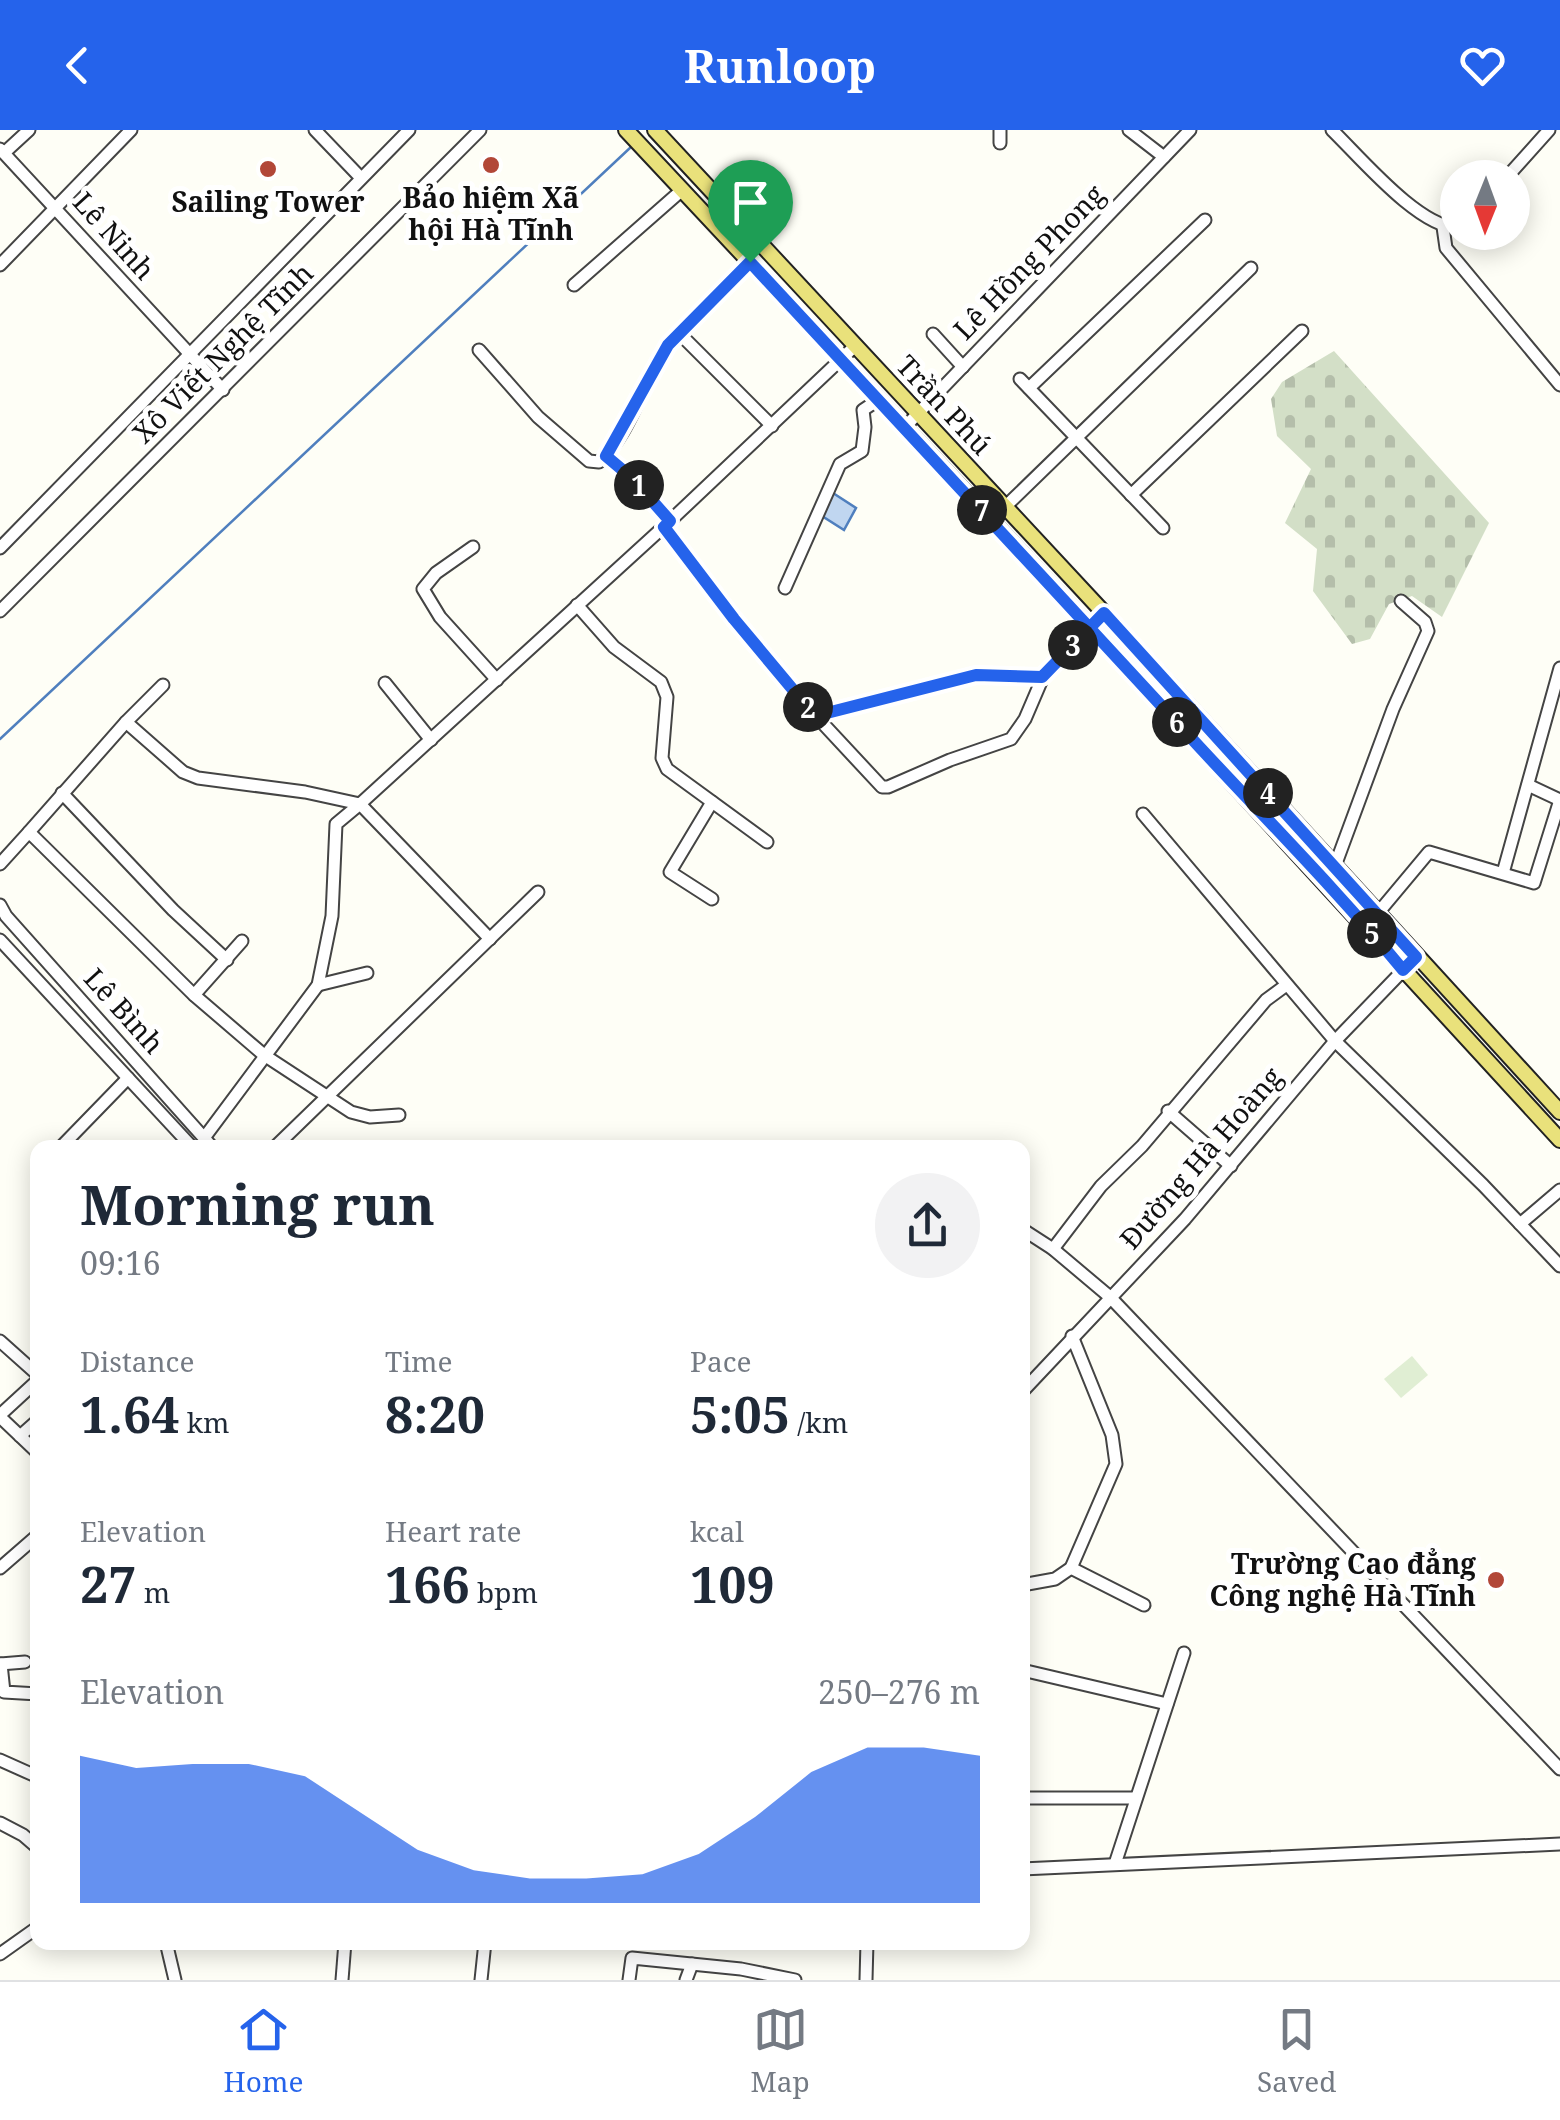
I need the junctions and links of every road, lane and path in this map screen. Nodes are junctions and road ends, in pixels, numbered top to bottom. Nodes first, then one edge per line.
1 (28, 130) edge
2 (131, 130) edge
3 (315, 130) edge
4 (409, 130) edge
5 (480, 130) edge
6 (626, 130) edge
7 (655, 130) edge
8 (1129, 130) edge
9 (1190, 130) edge
10 (1332, 130) edge
11 (1549, 130) edge
12 (2, 151) edge
13 (1164, 158) junction
14 (1522, 160) edge
15 (360, 177) junction
16 (682, 190) junction
17 (56, 208) junction
18 (1206, 220) dead end
19 (1440, 225) edge
20 (1448, 250) edge
21 (750, 262) junction
22 (0, 265) edge
23 (1251, 268) dead end
24 (574, 285) dead end
25 (1302, 331) dead end
26 (679, 333) junction
27 (933, 334) dead end
28 (855, 346) junction
29 (478, 350) dead end
30 (190, 357) junction
31 (841, 360) junction
32 (963, 367) junction
33 (1560, 384) edge
34 (222, 390) junction
35 (878, 400) junction
36 (918, 414) junction
37 (772, 426) junction
38 (904, 428) junction
39 (1076, 438) junction
40 (606, 456) junction
41 (1131, 495) junction
42 (1005, 507) junction
43 (667, 524) junction
44 (1163, 528) dead end
45 (473, 547) dead end
46 (0, 548) edge
47 (785, 588) dead end
48 (1401, 601) dead end
49 (577, 605) junction
50 (0, 612) edge
51 (1104, 613) junction
52 (1090, 628) junction
53 (1560, 668) edge
54 (1042, 677) junction
55 (496, 680) junction
56 (385, 683) dead end
57 (163, 685) dead end
58 (815, 716) junction
59 (126, 722) junction
60 (431, 740) junction
61 (1528, 785) junction
62 (62, 794) junction
63 (712, 802) junction
64 (360, 804) junction
65 (1142, 814) dead end
66 (29, 832) junction
67 (767, 842) dead end
68 (0, 864) edge
69 (1335, 866) junction
70 (1503, 873) junction
71 (538, 892) dead end
72 (712, 899) dead end
73 (1378, 913) junction
74 (2, 914) edge
75 (490, 939) junction
76 (0, 940) edge
77 (242, 942) dead end
78 (1416, 957) junction
79 (227, 960) junction
80 (1403, 970) junction
81 (367, 973) dead end
82 (318, 984) junction
83 (1285, 986) junction
84 (194, 995) junction
85 (1334, 1042) junction
86 (264, 1055) junction
87 (128, 1078) junction
88 (327, 1097) junction
89 (1168, 1112) junction
90 (1560, 1112) edge
91 (399, 1115) dead end
92 (68, 1140) edge
93 (186, 1140) edge
94 (205, 1140) edge
95 (210, 1140) edge
96 (282, 1140) edge
97 (1560, 1140) edge
98 (1230, 1166) junction
99 (1560, 1190) edge
100 (1520, 1224) junction
101 (1030, 1233) edge
102 (1053, 1248) junction
103 (1560, 1266) edge
104 (1110, 1297) junction
105 (1072, 1336) junction
106 (0, 1341) edge
107 (30, 1369) edge
108 (1030, 1383) edge
109 (30, 1385) edge
110 (0, 1416) edge
111 (30, 1427) edge
112 (20, 1436) junction
113 (30, 1445) edge
114 (30, 1542) edge
115 (0, 1568) edge
116 (1071, 1568) junction
117 (1030, 1584) edge
118 (1144, 1605) dead end
119 (1184, 1654) dead end
120 (26, 1662) dead end
121 (0, 1664) edge
122 (1030, 1672) edge
123 (30, 1694) edge
124 (1167, 1704) junction
125 (0, 1760) edge
126 (1560, 1768) edge
127 (30, 1773) edge
128 (1030, 1798) edge
129 (1136, 1798) junction
130 (0, 1823) edge
131 (30, 1841) edge
132 (1560, 1844) edge
133 (1115, 1864) junction
134 (1030, 1869) edge
135 (30, 1932) edge
136 (168, 1950) edge
137 (344, 1950) edge
138 (484, 1950) edge
139 (645, 1950) edge
140 (867, 1950) edge
141 (0, 1954) edge
142 (644, 1959) junction
143 (692, 1964) junction
144 (175, 1980) edge
145 (342, 1980) edge
146 (482, 1980) edge
147 (628, 1980) edge
148 (686, 1980) edge
149 (796, 1980) edge
150 (866, 1980) edge

1 - 12 street
2 - 17 street
3 - 15 street
4 - 15 street, Xô Viết Nghệ Tĩnh
5 - 34 street, Xô Viết Nghệ Tĩnh
6 - 16 main road, Trần Phú
7 - 28 main road, Trần Phú
8 - 13 street
9 - 13 street, Lê Hồng Phong
10 - 19 street
11 - 14 street
12 - 17 street, Lê Ninh
13 - 32 street, Lê Hồng Phong
15 - 30 street, Xô Viết Nghệ Tĩnh
16 - 21 main road, Trần Phú
16 - 24 street
17 - 22 street
17 - 30 street, Lê Ninh
18 - 39 street
20 - 33 street
21 - 26 street
21 - 31 main road, Trần Phú
23 - 39 street
25 - 41 street
26 - 37 street
26 - 40 street
27 - 32 street
28 - 31 street
28 - 36 main road, Trần Phú
29 - 40 street
30 - 34 street, Lê Ninh
30 - 46 street, Xô Viết Nghệ Tĩnh
31 - 35 main road, Trần Phú
31 - 37 street
32 - 36 street, Lê Hồng Phong
34 - 50 street, Xô Viết Nghệ Tĩnh
35 - 38 main road, Trần Phú
35 - 47 street
36 - 38 street, Lê Hồng Phong
36 - 42 main road, Trần Phú
37 - 43 street
38 - 52 main road, Trần Phú
39 - 41 street
39 - 42 street
40 - 43 street
41 - 44 street
42 - 51 main road, Trần Phú
43 - 49 street
43 - 58 street
45 - 55 street
48 - 69 street
49 - 55 street
49 - 63 street
51 - 52 street
51 - 69 main road, Trần Phú
52 - 54 street
52 - 80 main road, Trần Phú
53 - 61 street
54 - 58 street
54 - 58 street
55 - 60 street
56 - 60 street
57 - 59 street
59 - 62 street
59 - 64 street
60 - 64 street
61 - 70 street
61 - 70 street
62 - 66 street
62 - 79 street
63 - 67 street
63 - 72 street
64 - 75 street
64 - 82 street
65 - 83 street
66 - 68 street
66 - 84 street
69 - 73 main road, Trần Phú
70 - 73 street
71 - 75 street
73 - 78 main road, Trần Phú
74 - 94 street, Lê Bình
75 - 88 street
76 - 87 street, Lê Bình
77 - 79 street
78 - 80 street, Đường Hà Hoàng
78 - 90 main road, Trần Phú
79 - 84 street
80 - 85 street, Đường Hà Hoàng
80 - 97 main road, Trần Phú
81 - 82 street
82 - 86 street
83 - 85 street
83 - 89 street
84 - 86 street
85 - 98 street, Đường Hà Hoàng
85 - 100 street
86 - 88 street
86 - 95 street
87 - 92 street
87 - 93 street, Lê Bình
88 - 91 street
88 - 96 street
89 - 98 street
89 - 102 street
98 - 104 street, Đường Hà Hoàng
99 - 100 street
100 - 103 street
101 - 102 street
102 - 104 street
104 - 105 street, Đường Hà Hoàng
104 - 126 street
105 - 108 street, Đường Hà Hoàng
105 - 116 street
106 - 107 street
109 - 110 street
110 - 112 street
111 - 112 street
112 - 113 street
114 - 115 street
116 - 117 street
116 - 118 street
119 - 124 street
120 - 121 street
121 - 123 street
122 - 124 street
124 - 129 street
125 - 127 street
128 - 129 street
129 - 133 street
130 - 131 street
132 - 133 street
133 - 134 street
135 - 141 street
136 - 144 street
137 - 145 street
138 - 146 street
139 - 142 street
140 - 150 street
142 - 143 street
142 - 147 street
143 - 148 street
143 - 149 street

